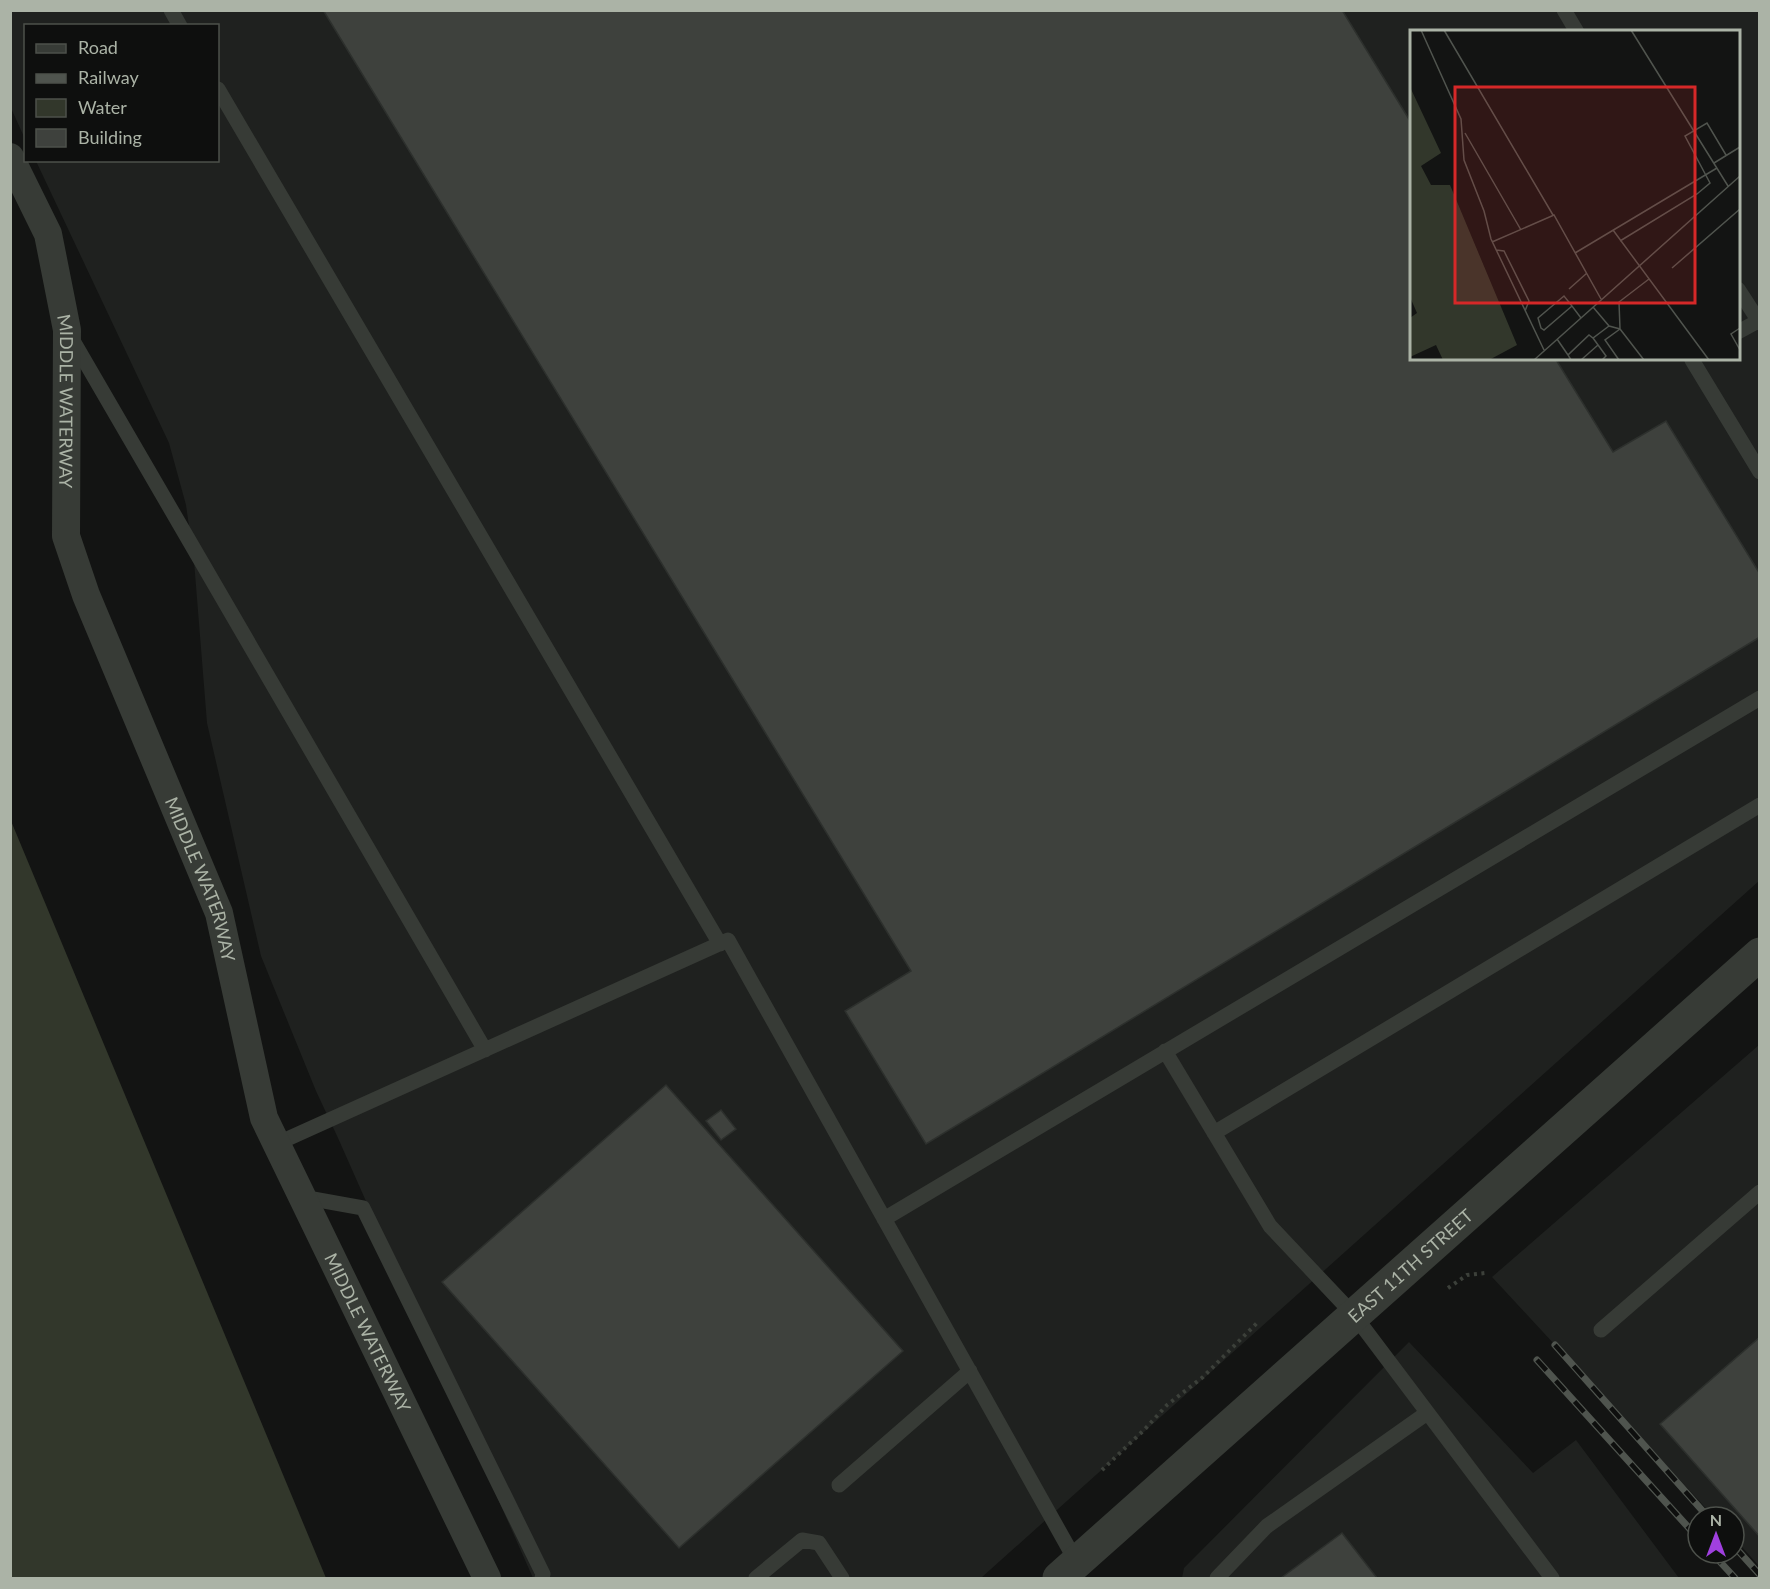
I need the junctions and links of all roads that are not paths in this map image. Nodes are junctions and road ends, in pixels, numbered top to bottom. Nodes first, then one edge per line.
1 (171, 10) edge
2 (1564, 10) edge
3 (179, 24) edge
4 (1576, 30) edge
5 (219, 91) edge
6 (10, 157) edge
7 (1740, 292) edge
8 (1759, 321) edge
9 (67, 330) junction
10 (1740, 331) edge
11 (1692, 360) edge
12 (1760, 472) edge
13 (1760, 699) edge
14 (1760, 805) edge
15 (720, 944) junction
16 (1760, 954) edge
17 (485, 1050) junction
18 (1165, 1052) junction
19 (1214, 1133) junction
20 (276, 1144) junction
21 (1760, 1192) edge
22 (302, 1197) junction
23 (884, 1219) junction
24 (1354, 1315) junction
25 (1600, 1330) dead end
26 (970, 1371) junction
27 (1427, 1413) junction
28 (839, 1485) dead end
29 (1068, 1570) edge
30 (487, 1578) edge
31 (542, 1578) edge
32 (756, 1578) edge
33 (842, 1578) edge
34 (1217, 1578) edge
35 (1552, 1578) edge

1 - 3 lane
2 - 4 lane
5 - 15 lane
6 - 9 street, MIDDLE WATERWAY
7 - 8 lane
8 - 10 lane
9 - 17 lane
9 - 20 street, MIDDLE WATERWAY
11 - 12 lane
13 - 18 lane
14 - 19 lane
15 - 17 lane
15 - 23 lane
16 - 24 street, EAST 11TH STREET
17 - 20 lane
18 - 19 lane
18 - 23 lane
19 - 24 lane
20 - 22 street, MIDDLE WATERWAY
21 - 25 lane
22 - 30 street, MIDDLE WATERWAY
22 - 31 lane
23 - 26 lane
24 - 27 lane
24 - 29 street, EAST 11TH STREET
26 - 28 lane
26 - 29 lane
27 - 34 lane
27 - 35 lane
32 - 33 lane

